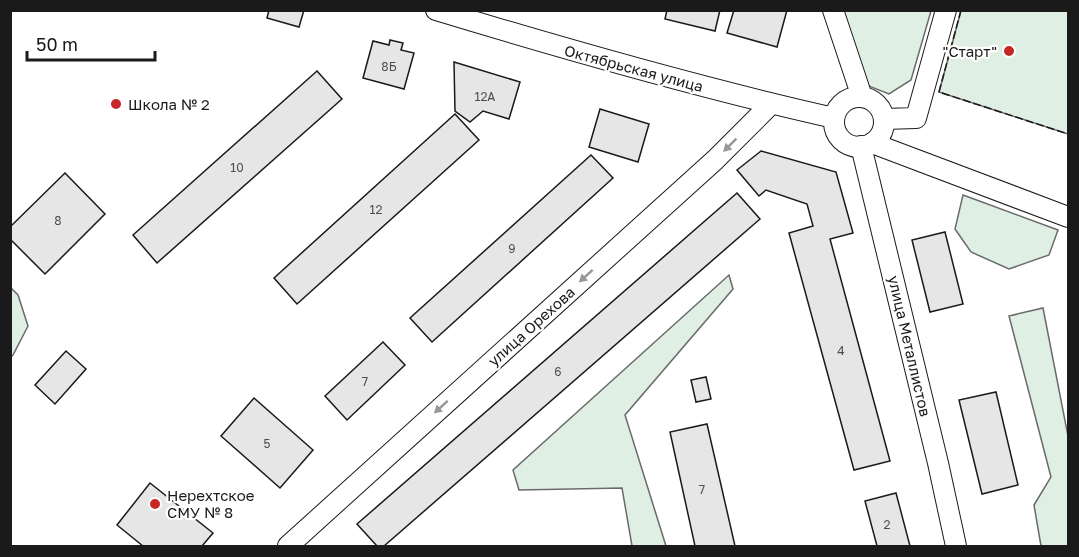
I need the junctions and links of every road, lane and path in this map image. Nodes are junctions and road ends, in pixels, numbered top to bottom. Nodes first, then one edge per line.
1 (436, 10) edge
2 (833, 10) edge
3 (946, 10) edge
4 (862, 97) junction
5 (771, 104) junction
6 (834, 118) junction
7 (884, 119) junction
8 (867, 145) junction
9 (1068, 217) edge
10 (288, 546) edge
11 (956, 546) edge

1 - 5 street, Октябрьская улица
2 - 4 street
3 - 7 street
4 - 6 street
4 - 7 street
5 - 6 street, Октябрьская улица
5 -> 10 street, улица Орехова
6 - 8 street
7 - 8 street
8 - 9 street
8 - 11 street, улица Металлистов

